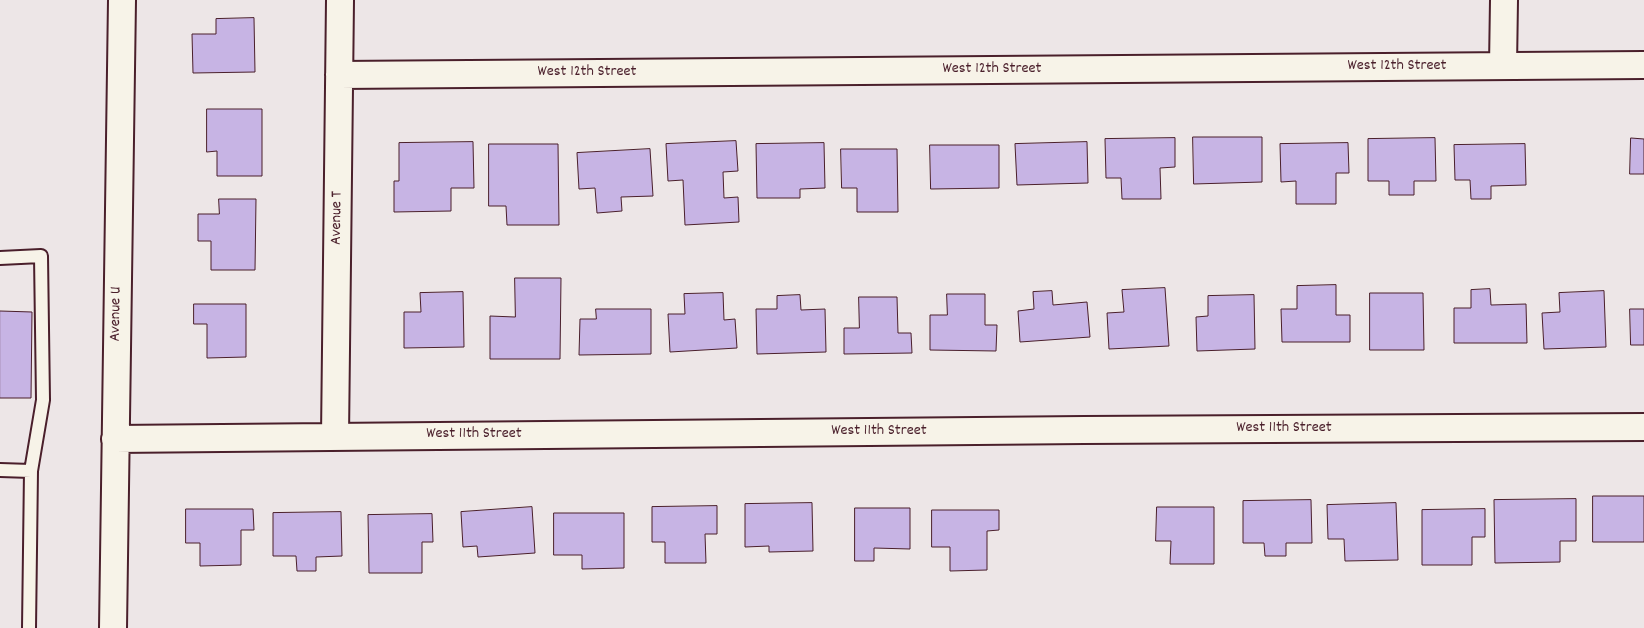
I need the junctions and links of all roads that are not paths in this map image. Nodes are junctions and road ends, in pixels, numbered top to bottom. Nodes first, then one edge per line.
1 (122, 0) edge
2 (340, 0) edge
3 (1504, 0) edge
4 (1644, 65) edge
5 (1504, 66) junction
6 (339, 75) junction
7 (0, 258) edge
8 (1644, 428) edge
9 (335, 436) junction
10 (115, 439) junction
11 (0, 470) edge
12 (31, 471) junction
13 (29, 628) edge
14 (113, 628) edge

1 - 10 street, Avenue U
2 - 6 street, Avenue T
3 - 5 street
4 - 5 street, West 12th Street
5 - 6 street, West 12th Street
6 - 9 street, Avenue T
7 - 12 lane
8 - 9 street, West 11th Street
9 - 10 street, West 11th Street
10 - 14 street, Avenue U
11 - 12 lane
12 - 13 lane

